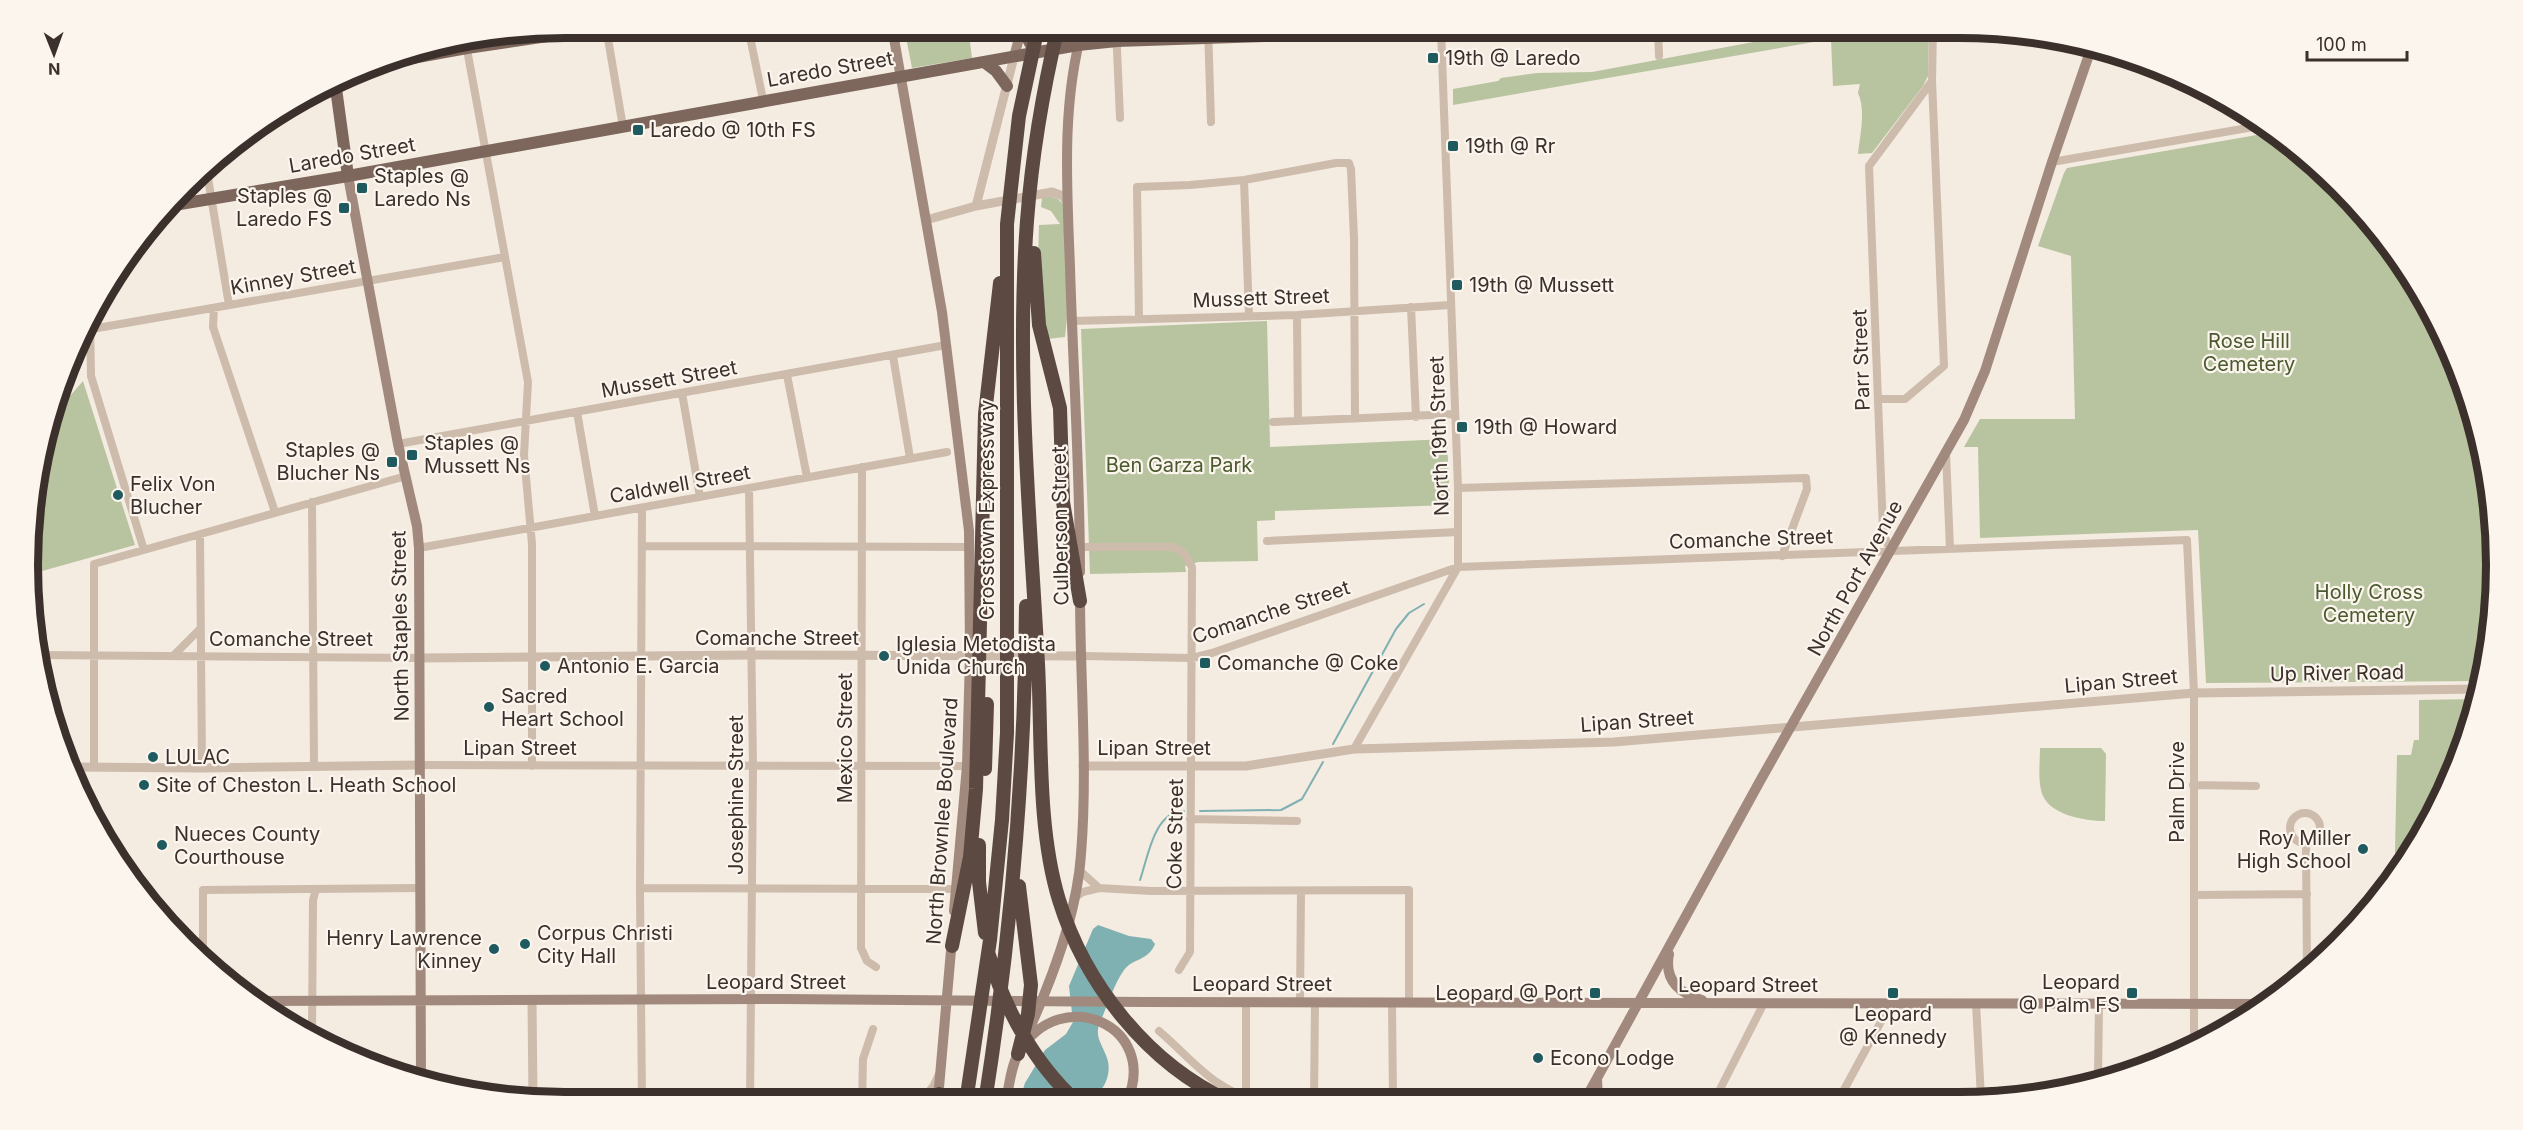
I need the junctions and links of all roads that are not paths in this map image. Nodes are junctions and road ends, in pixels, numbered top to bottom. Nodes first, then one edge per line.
1 (608, 38) edge
2 (750, 38) edge
3 (894, 38) edge
4 (1019, 38) edge
5 (1028, 38) edge
6 (1036, 38) edge
7 (1056, 38) edge
8 (1080, 38) edge
9 (1117, 38) edge
10 (1148, 38) edge
11 (1209, 38) edge
12 (1441, 38) edge
13 (1658, 38) edge
14 (1933, 38) edge
15 (1117, 41) junction
16 (1078, 45) junction
17 (466, 47) edge
18 (1035, 53) junction
19 (2089, 54) edge
20 (1659, 56) dead end
21 (1014, 57) junction
22 (984, 62) junction
23 (901, 77) junction
24 (1932, 81) junction
25 (1007, 86) junction
26 (336, 90) edge
27 (763, 100) junction
28 (1120, 118) dead end
29 (1211, 122) dead end
30 (623, 127) junction
31 (2253, 127) edge
32 (485, 151) junction
33 (2052, 162) junction
34 (348, 176) junction
35 (208, 177) edge
36 (1244, 180) junction
37 (212, 198) junction
38 (1067, 202) junction
39 (181, 204) edge
40 (976, 206) junction
41 (926, 220) junction
42 (1029, 223) junction
43 (1007, 224) junction
44 (505, 256) junction
45 (368, 280) junction
46 (229, 305) junction
47 (1450, 305) junction
48 (1411, 307) junction
49 (214, 308) junction
50 (1355, 311) junction
51 (1297, 315) junction
52 (1249, 316) junction
53 (1139, 319) junction
54 (1072, 321) junction
55 (96, 325) edge
56 (89, 338) edge
57 (946, 345) junction
58 (892, 356) junction
59 (787, 375) junction
60 (682, 393) junction
61 (1879, 399) junction
62 (577, 412) junction
63 (1455, 414) junction
64 (1416, 417) junction
65 (1355, 419) junction
66 (1298, 421) junction
67 (526, 422) junction
68 (1273, 422) dead end
69 (398, 444) junction
70 (947, 452) dead end
71 (1946, 453) junction
72 (984, 455) junction
73 (910, 458) junction
74 (862, 467) junction
75 (406, 476) junction
76 (807, 477) junction
77 (749, 488) junction
78 (1458, 489) junction
79 (700, 497) junction
80 (312, 502) junction
81 (642, 508) junction
82 (1027, 508) junction
83 (274, 512) junction
84 (595, 516) junction
85 (530, 528) junction
86 (1458, 532) junction
87 (200, 535) junction
88 (2187, 540) joint
89 (1267, 541) dead end
90 (642, 546) junction
91 (751, 546) junction
92 (861, 546) junction
93 (970, 547) junction
94 (1080, 547) junction
95 (419, 548) junction
96 (1950, 549) junction
97 (144, 550) junction
98 (1890, 551) junction
99 (1782, 556) junction
100 (1458, 567) junction
101 (1080, 601) junction
102 (200, 629) junction
103 (46, 655) edge
104 (752, 655) junction
105 (94, 656) junction
106 (173, 656) junction
107 (642, 656) junction
108 (861, 656) junction
109 (974, 656) junction
110 (1082, 656) junction
111 (200, 657) junction
112 (531, 657) junction
113 (311, 658) junction
114 (421, 658) junction
115 (1192, 658) junction
116 (2471, 689) edge
117 (2194, 693) junction
118 (1791, 728) junction
119 (1354, 749) junction
120 (314, 765) junction
121 (420, 765) junction
122 (532, 766) junction
123 (641, 766) junction
124 (753, 766) junction
125 (862, 766) junction
126 (967, 766) junction
127 (1083, 766) junction
128 (78, 767) edge
129 (94, 767) junction
130 (1192, 767) junction
131 (202, 768) junction
132 (2193, 785) junction
133 (2256, 786) dead end
134 (1190, 819) junction
135 (1297, 822) dead end
136 (2306, 843) junction
137 (1015, 855) junction
138 (1079, 870) junction
139 (420, 888) junction
140 (640, 888) junction
141 (861, 888) junction
142 (1099, 888) junction
143 (316, 889) junction
144 (753, 889) junction
145 (955, 889) junction
146 (1190, 891) junction
147 (1301, 891) junction
148 (2307, 894) junction
149 (2194, 895) junction
150 (1074, 898) junction
151 (1674, 937) junction
152 (952, 946) junction
153 (203, 949) edge
154 (2307, 961) edge
155 (876, 967) dead end
156 (1179, 970) dead end
157 (751, 999) junction
158 (422, 1000) junction
159 (532, 1000) junction
160 (641, 1000) junction
161 (268, 1001) edge
162 (313, 1001) junction
163 (1246, 1002) junction
164 (1300, 1002) junction
165 (1315, 1002) junction
166 (1392, 1002) junction
167 (1408, 1002) junction
168 (1638, 1003) junction
169 (1736, 1003) junction
170 (1764, 1003) junction
171 (1891, 1003) junction
172 (1976, 1003) junction
173 (2099, 1003) junction
174 (2194, 1004) junction
175 (2251, 1004) edge
176 (312, 1028) edge
177 (873, 1029) dead end
178 (1159, 1031) dead end
179 (2194, 1036) edge
180 (1018, 1054) junction
181 (941, 1070) junction
182 (421, 1073) edge
183 (2098, 1074) edge
184 (1597, 1078) junction
185 (532, 1091) edge
186 (1981, 1091) edge
187 (642, 1092) edge
188 (750, 1092) edge
189 (862, 1092) edge
190 (929, 1092) edge
191 (939, 1092) edge
192 (967, 1092) edge
193 (986, 1092) edge
194 (1008, 1092) edge
195 (1067, 1092) edge
196 (1131, 1092) edge
197 (1214, 1092) edge
198 (1235, 1092) edge
199 (1246, 1092) edge
200 (1314, 1092) edge
201 (1393, 1092) edge
202 (1589, 1092) edge
203 (1598, 1092) edge
204 (1719, 1092) edge
205 (1843, 1092) edge

1 - 30 street
2 - 27 street
3 - 23 main road, North Brownlee Boulevard
4 - 21 main road
5 - 18 main road
6 - 43 highway, Crosstown Expressway
7 - 42 highway
8 - 16 main road
9 - 15 street
10 - 15 main road, Laredo Street
11 - 29 street
12 - 47 street, North 19th Street
13 - 20 street
14 - 24 street
15 - 16 main road, Laredo Street
15 - 28 street
16 - 18 main road, Laredo Street
16 - 38 main road
17 - 32 street
18 - 21 main road, Laredo Street
19 - 33 main road, North Port Avenue
21 - 22 main road, Laredo Street
21 - 25 street
22 - 23 main road, Laredo Street
22 - 25 main road
23 - 27 main road, Laredo Street
23 - 41 main road, North Brownlee Boulevard
24 - 61 street, Parr Street
24 - 61 street
25 - 40 street
26 - 34 main road
27 - 30 main road, Laredo Street
30 - 32 main road, Laredo Street
31 - 33 street
32 - 34 main road, Laredo Street
32 - 44 street
33 - 71 main road, North Port Avenue
34 - 37 main road, Laredo Street
34 - 45 main road, North Staples Street
35 - 37 street
36 - 50 street
36 - 52 street
36 - 53 street
37 - 39 main road, Laredo Street
37 - 46 street
38 - 40 street
38 - 54 main road, Culberson Street
40 - 41 street
41 - 57 main road, North Brownlee Boulevard
42 - 82 highway
42 - 101 highway
43 - 72 highway
43 - 192 highway, Crosstown Expressway
44 - 45 street, Kinney Street
44 - 67 street
45 - 46 street, Kinney Street
45 - 69 main road, North Staples Street
46 - 49 street, Kinney Street
47 - 48 street, Mussett Street
47 - 63 street, North 19th Street
48 - 50 street, Mussett Street
48 - 64 street
49 - 55 street, Kinney Street
49 - 83 street
50 - 51 street, Mussett Street
50 - 65 street
51 - 52 street, Mussett Street
51 - 66 street
52 - 53 street, Mussett Street
53 - 54 street, Mussett Street
54 - 94 main road, Culberson Street
56 - 97 street
57 - 58 street, Mussett Street
57 - 93 main road, North Brownlee Boulevard
58 - 59 street, Mussett Street
58 - 73 street
59 - 60 street, Mussett Street
59 - 76 street
60 - 62 street, Mussett Street
60 - 79 street
61 - 98 street, Parr Street
62 - 67 street, Mussett Street
62 - 84 street
63 - 64 street
63 - 78 street, North 19th Street
64 - 65 street
65 - 66 street
66 - 68 street
67 - 69 street, Mussett Street
67 - 85 street
69 - 75 main road, North Staples Street
70 - 73 street, Caldwell Street
71 - 96 street
71 - 98 main road, North Port Avenue
72 - 152 highway
72 - 195 highway
73 - 74 street, Caldwell Street
74 - 76 street, Caldwell Street
74 - 92 street, Mexico Street
75 - 80 street
75 - 95 main road, North Staples Street
76 - 77 street, Caldwell Street
77 - 79 street, Caldwell Street
77 - 91 street, Josephine Street
78 - 86 street, North 19th Street
78 - 99 street
79 - 81 street, Caldwell Street
80 - 83 street
80 - 113 street
81 - 84 street, Caldwell Street
81 - 90 street
82 - 137 highway, Crosstown Expressway
82 - 197 highway
83 - 87 street
84 - 85 street, Caldwell Street
85 - 95 street, Caldwell Street
85 - 112 street
86 - 89 street
86 - 100 street, North 19th Street
87 - 97 street
87 - 102 street
88 - 96 street, Comanche Street
88 - 117 street, Palm Drive
90 - 91 street
90 - 107 street
91 - 92 street
91 - 104 street, Josephine Street
92 - 93 street
92 - 108 street, Mexico Street
93 - 109 main road, North Brownlee Boulevard
94 - 101 main road, Culberson Street
94 - 115 street, Coke Street
95 - 114 main road, North Staples Street
96 - 98 street, Comanche Street
97 - 105 street
98 - 99 street, Comanche Street
98 - 118 main road, North Port Avenue
99 - 100 street, Comanche Street
100 - 115 street, Comanche Street
100 - 119 street, North 19th Street
101 - 110 main road, Culberson Street
102 - 106 street
102 - 111 street
103 - 105 street, Comanche Street
104 - 107 street, Comanche Street
104 - 108 street, Comanche Street
104 - 124 street, Josephine Street
105 - 106 street, Comanche Street
105 - 129 street
106 - 111 street, Comanche Street
107 - 112 street, Comanche Street
107 - 123 street
108 - 109 street, Comanche Street
108 - 125 street, Mexico Street
109 - 110 street, Comanche Street
109 - 126 main road, North Brownlee Boulevard
110 - 115 street, Comanche Street
110 - 127 main road, Culberson Street
111 - 113 street, Comanche Street
111 - 131 street
112 - 114 street, Comanche Street
112 - 122 street
113 - 114 street, Comanche Street
113 - 120 street
114 - 121 main road, North Staples Street
115 - 130 street, Coke Street
116 - 117 street, Up River Road
117 - 118 street, Lipan Street
117 - 132 street, Palm Drive
118 - 119 street, Lipan Street
118 - 151 main road, North Port Avenue
119 - 130 street, Lipan Street
120 - 121 street, Lipan Street
120 - 131 street, Lipan Street
121 - 122 street, Lipan Street
121 - 139 main road, North Staples Street
122 - 123 street, Lipan Street
123 - 124 street, Lipan Street
123 - 140 street
124 - 125 street, Lipan Street
124 - 144 street, Josephine Street
125 - 126 street, Lipan Street
125 - 141 street, Mexico Street
126 - 145 main road, North Brownlee Boulevard
127 - 130 street, Lipan Street
127 - 138 main road, Culberson Street
128 - 129 street, Lipan Street
129 - 131 street, Lipan Street
130 - 134 street, Coke Street
132 - 133 street
132 - 149 street, Palm Drive
134 - 135 street
134 - 146 street, Coke Street
136 - 136 street
136 - 148 street
137 - 180 highway
137 - 193 highway, Crosstown Expressway
138 - 142 street
138 - 150 main road, Culberson Street
139 - 143 street
139 - 158 main road, North Staples Street
140 - 144 street
140 - 160 street
141 - 144 street
141 - 145 street
141 - 155 street, Mexico Street
142 - 146 street
142 - 150 street
143 - 153 street
143 - 162 street
144 - 157 street, Josephine Street
145 - 152 main road, North Brownlee Boulevard
146 - 147 street
146 - 156 street, Coke Street
147 - 164 street
147 - 167 street
148 - 149 street
148 - 154 street
149 - 174 street, Palm Drive
150 - 180 main road, Culberson Street
151 - 168 main road, North Port Avenue
151 - 169 main road
152 - 181 main road, North Brownlee Boulevard
157 - 160 main road, Leopard Street
157 - 163 main road, Leopard Street
157 - 188 street, Josephine Street
158 - 159 main road, Leopard Street
158 - 162 main road, Leopard Street
158 - 182 main road, North Staples Street
159 - 160 main road, Leopard Street
159 - 185 street
160 - 187 street
161 - 162 main road, Leopard Street
162 - 176 street
163 - 164 main road, Leopard Street
163 - 199 street
164 - 165 main road, Leopard Street
165 - 166 main road, Leopard Street
165 - 200 street
166 - 167 main road, Leopard Street
166 - 201 street
167 - 168 main road, Leopard Street
168 - 169 main road, Leopard Street
168 - 184 main road, North Port Avenue
169 - 170 main road, Leopard Street
170 - 171 main road, Leopard Street
170 - 204 street
171 - 172 main road, Leopard Street
171 - 205 street
172 - 173 main road, Leopard Street
172 - 186 street
173 - 174 main road, Leopard Street
173 - 183 street
174 - 175 main road, Leopard Street
174 - 179 street, Palm Drive
177 - 189 street
178 - 198 street
180 - 194 main road, Culberson Street
180 - 196 main road
181 - 190 street
181 - 191 main road, North Brownlee Boulevard
184 - 202 main road, North Port Avenue
184 - 203 main road

